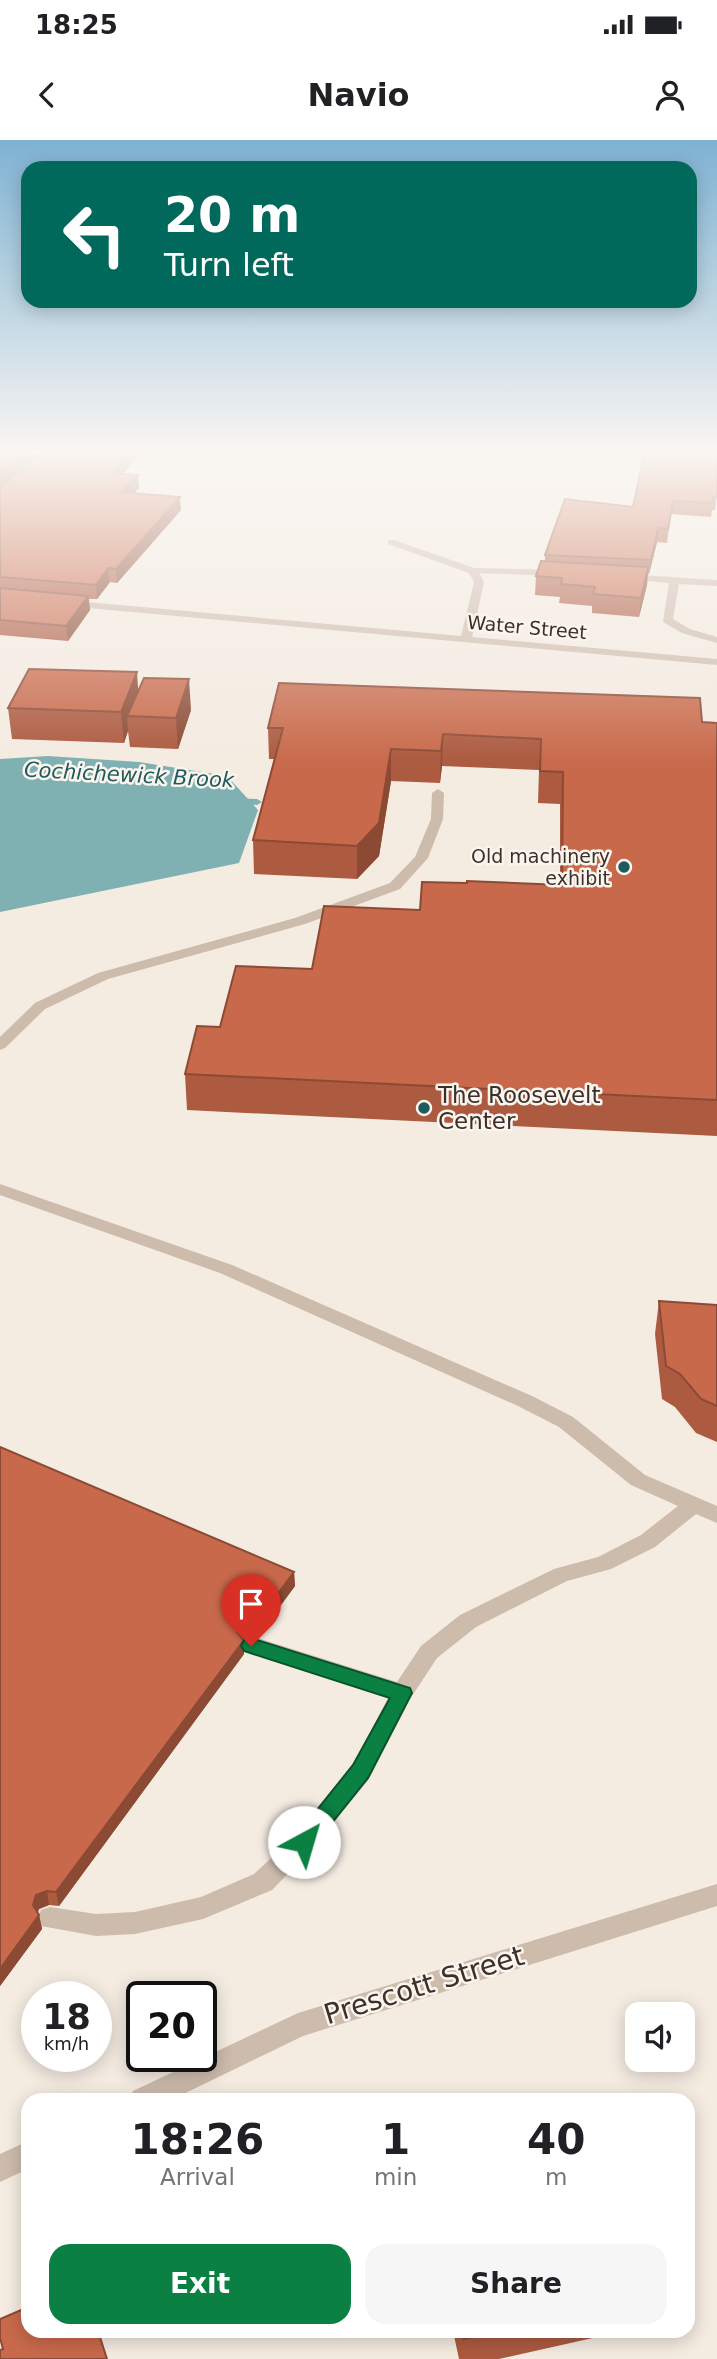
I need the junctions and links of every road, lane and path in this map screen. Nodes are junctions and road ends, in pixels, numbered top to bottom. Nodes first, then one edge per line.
1 (434, 557) edge
2 (473, 570) junction
3 (576, 574) edge
4 (615, 576) edge
5 (675, 580) junction
6 (717, 583) edge
7 (50, 601) edge
8 (466, 639) junction
9 (717, 640) edge
10 (717, 662) edge
11 (438, 793) dead end
12 (0, 1045) edge
13 (0, 1189) edge
14 (694, 1505) junction
15 (717, 1515) edge
16 (251, 1646) dead end
17 (402, 1693) junction
18 (717, 1895) edge
19 (50, 1917) dead end
20 (157, 2093) edge
21 (21, 2158) edge
22 (0, 2168) edge

1 - 2 street
2 - 3 street
2 - 8 street
4 - 5 street
5 - 6 street
5 - 9 street
7 - 8 street, Water Street
8 - 10 street, Water Street
11 - 12 street
13 - 14 street
14 - 15 street
14 - 17 street
16 - 17 street
17 - 19 street
18 - 20 street, Prescott Street
21 - 22 street

